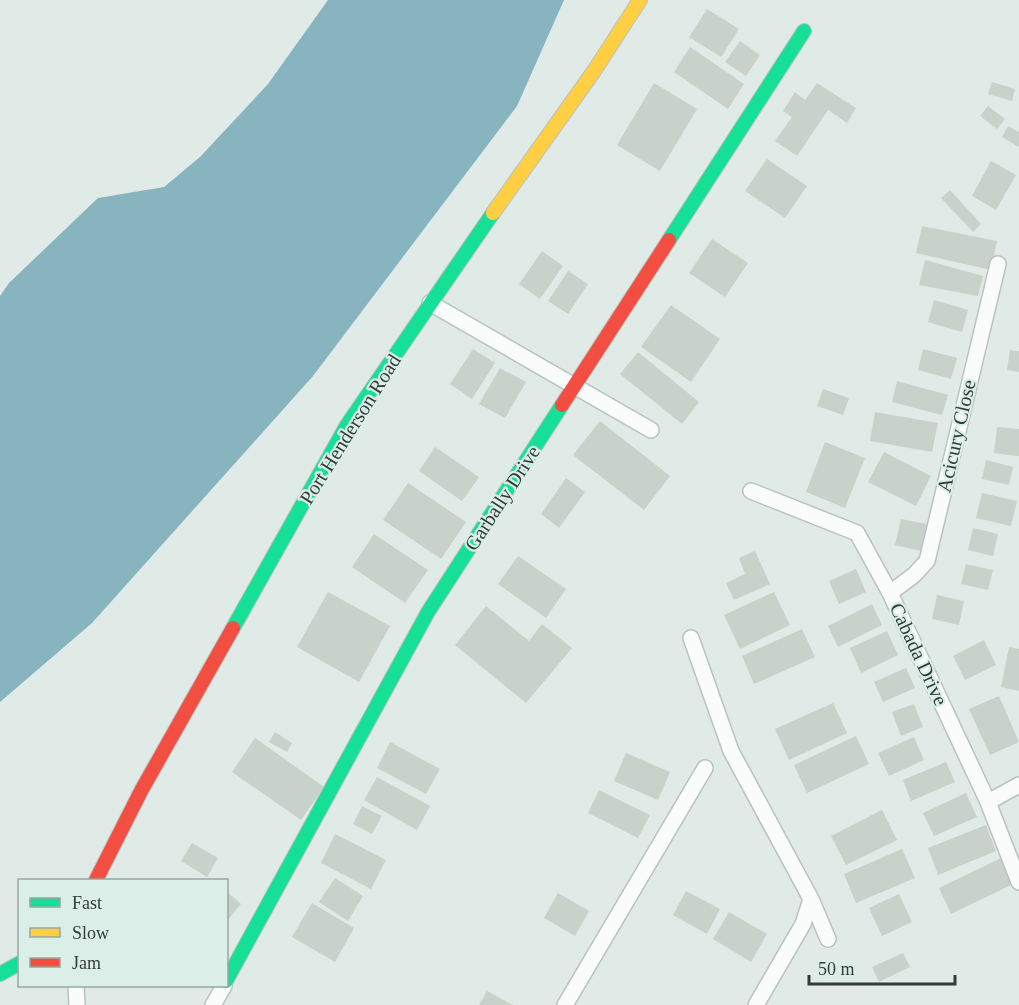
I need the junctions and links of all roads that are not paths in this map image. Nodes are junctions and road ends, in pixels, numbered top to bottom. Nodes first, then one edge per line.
1 (640, 0) edge
2 (804, 31) dead end
3 (998, 264) dead end
4 (430, 303) junction
5 (576, 385) junction
6 (651, 430) dead end
7 (752, 491) dead end
8 (890, 593) junction
9 (691, 638) dead end
10 (705, 768) dead end
11 (1019, 785) edge
12 (988, 802) junction
13 (97, 879) edge
14 (1019, 882) edge
15 (811, 899) junction
16 (828, 939) dead end
17 (18, 964) edge
18 (0, 974) edge
19 (228, 977) edge
20 (76, 987) edge
21 (223, 987) edge
22 (77, 1005) edge
23 (213, 1005) edge
24 (565, 1005) edge
25 (756, 1005) edge

1 - 4 street, Port Henderson Road
2 - 5 street, Garbally Drive
3 - 8 street, Acicury Close
4 - 5 street
4 - 13 street, Port Henderson Road
5 - 6 street
5 - 19 street, Garbally Drive
7 - 8 street, Cabada Drive
8 - 12 street, Cabada Drive
9 - 15 street
10 - 24 street
11 - 12 street
12 - 14 street, Cabada Drive
15 - 16 street
15 - 25 street
17 - 18 street
20 - 22 street
21 - 23 street

